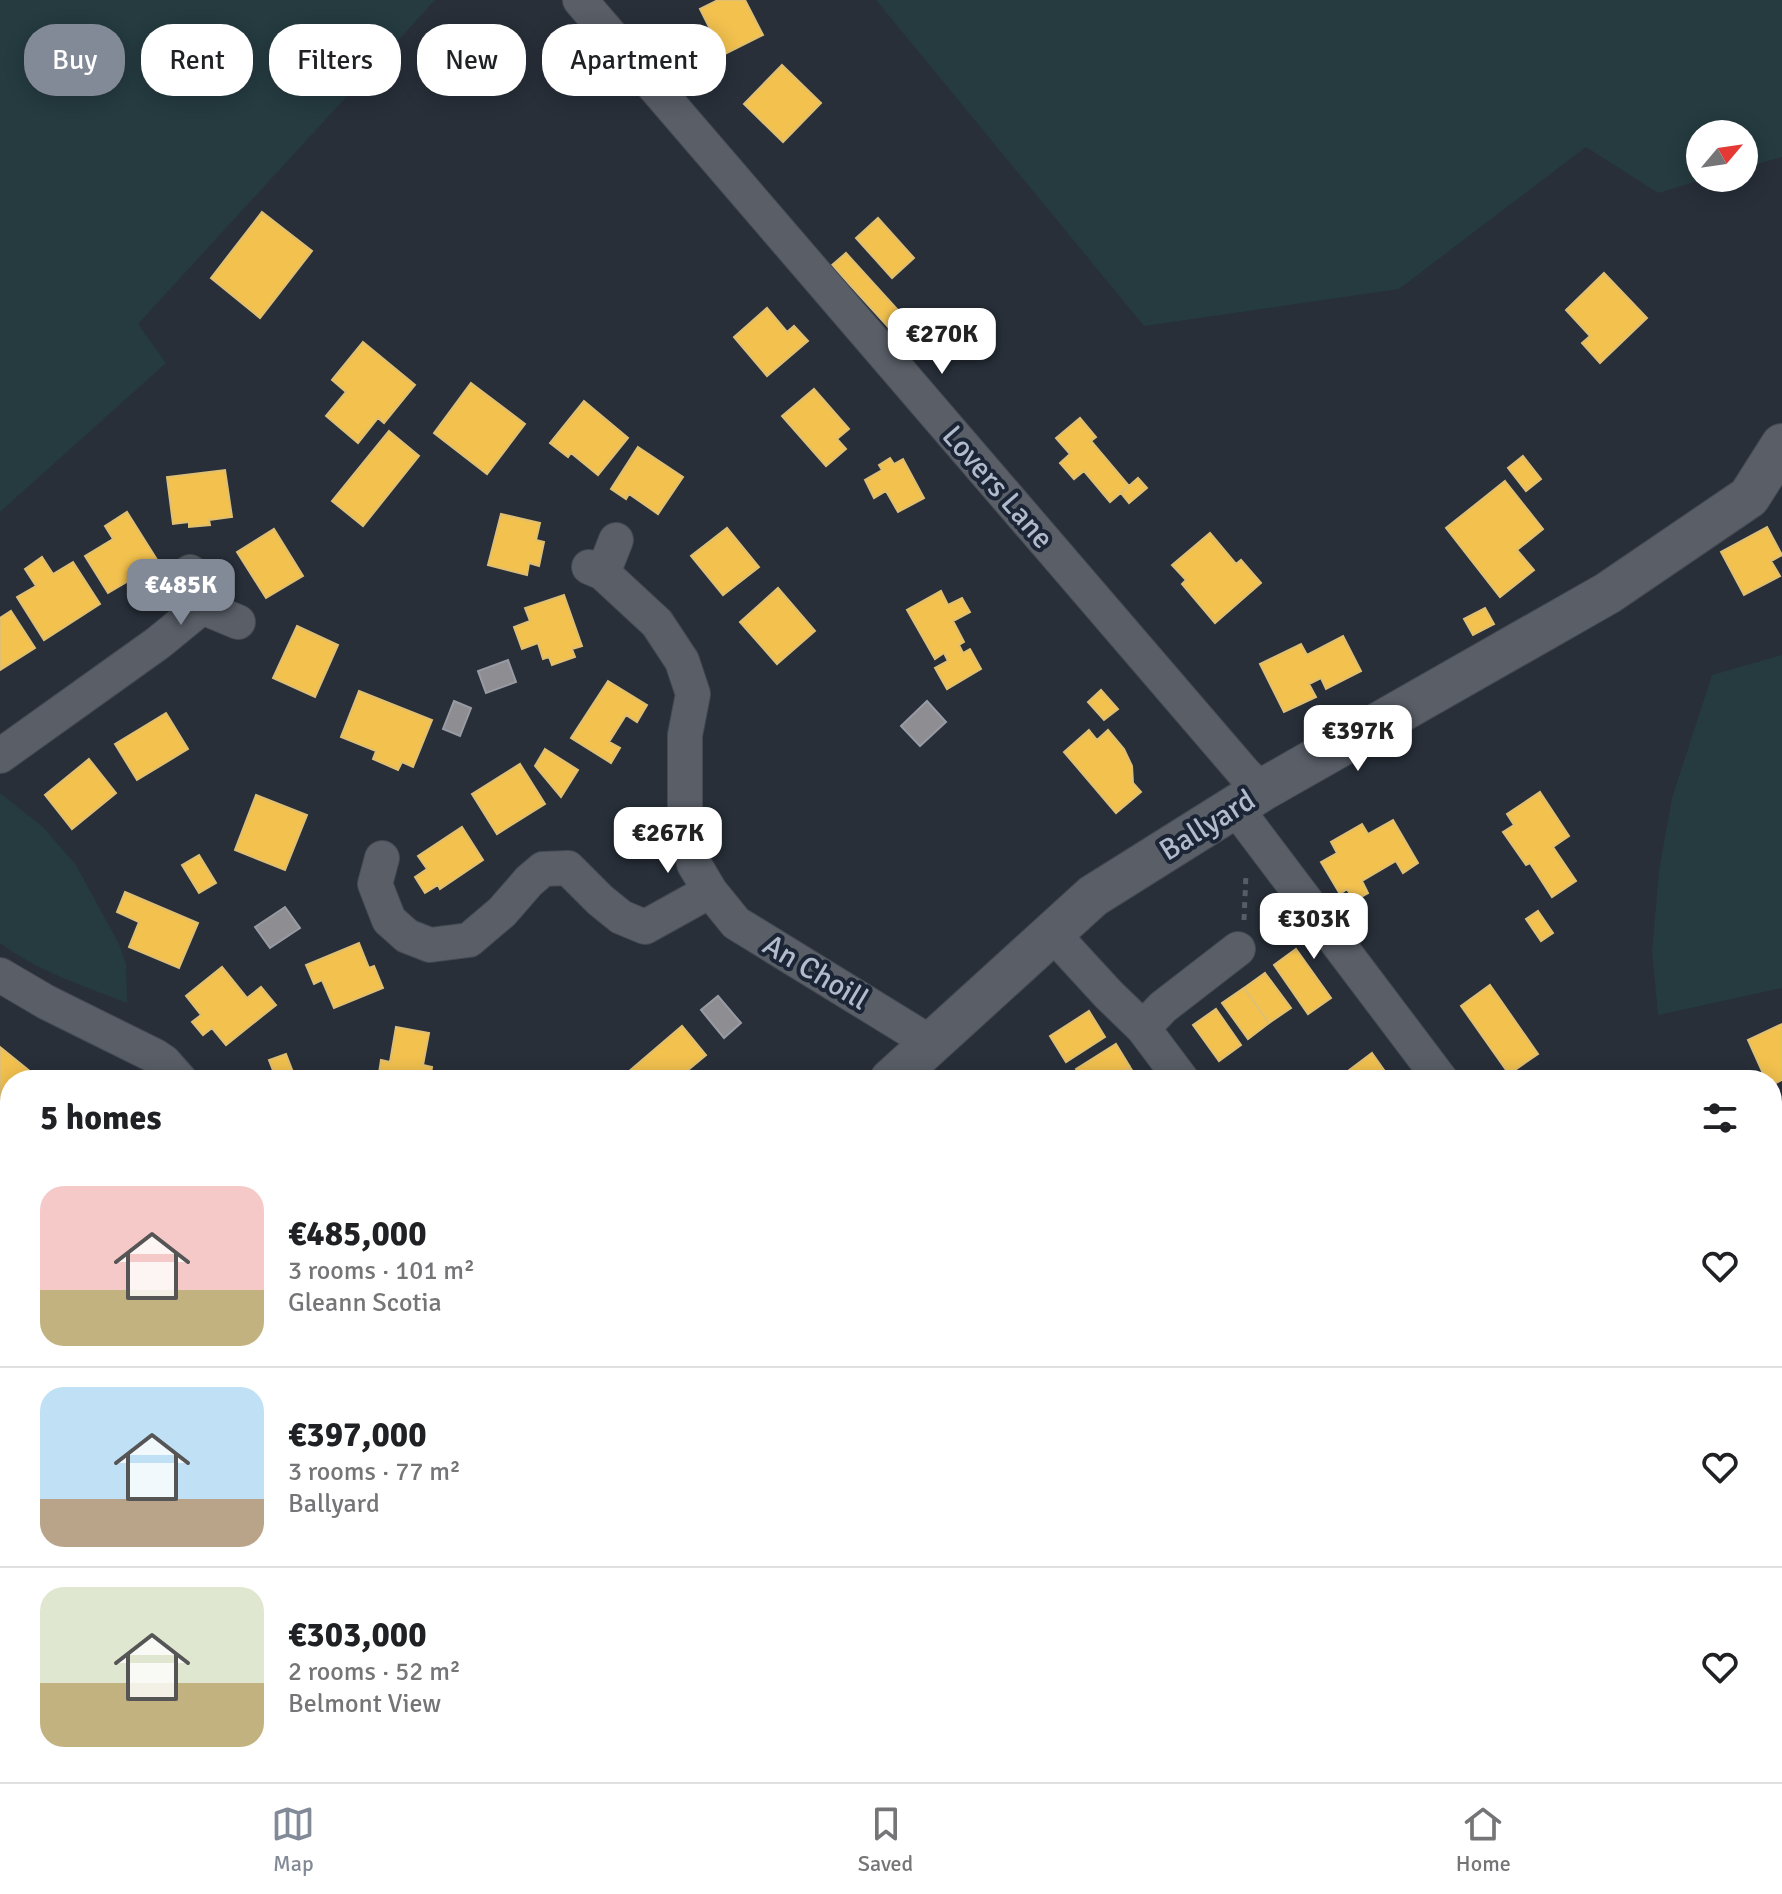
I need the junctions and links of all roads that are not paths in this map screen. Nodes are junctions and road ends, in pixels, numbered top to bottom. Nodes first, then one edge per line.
1 (580, 0) edge
2 (1782, 445) edge
3 (616, 540) dead end
4 (190, 572) dead end
5 (202, 607) junction
6 (238, 622) dead end
7 (0, 756) edge
8 (1248, 799) junction
9 (382, 858) dead end
10 (710, 891) junction
11 (1052, 933) junction
12 (1238, 949) dead end
13 (0, 975) edge
14 (1143, 1028) junction
15 (931, 1043) junction
16 (171, 1070) edge
17 (902, 1070) edge
18 (1174, 1070) edge
19 (1434, 1070) edge

1 - 8 street, Lovers Lane
2 - 8 street, Ballyard
3 - 10 street, An Choill
4 - 5 street
5 - 6 street
5 - 7 street
8 - 11 street, Ballyard
8 - 19 street, Lovers Lane
9 - 10 street
10 - 15 street, An Choill
11 - 14 street
11 - 15 street, Ballyard
12 - 14 street
13 - 16 street
14 - 18 street
15 - 17 street, Ballyard

